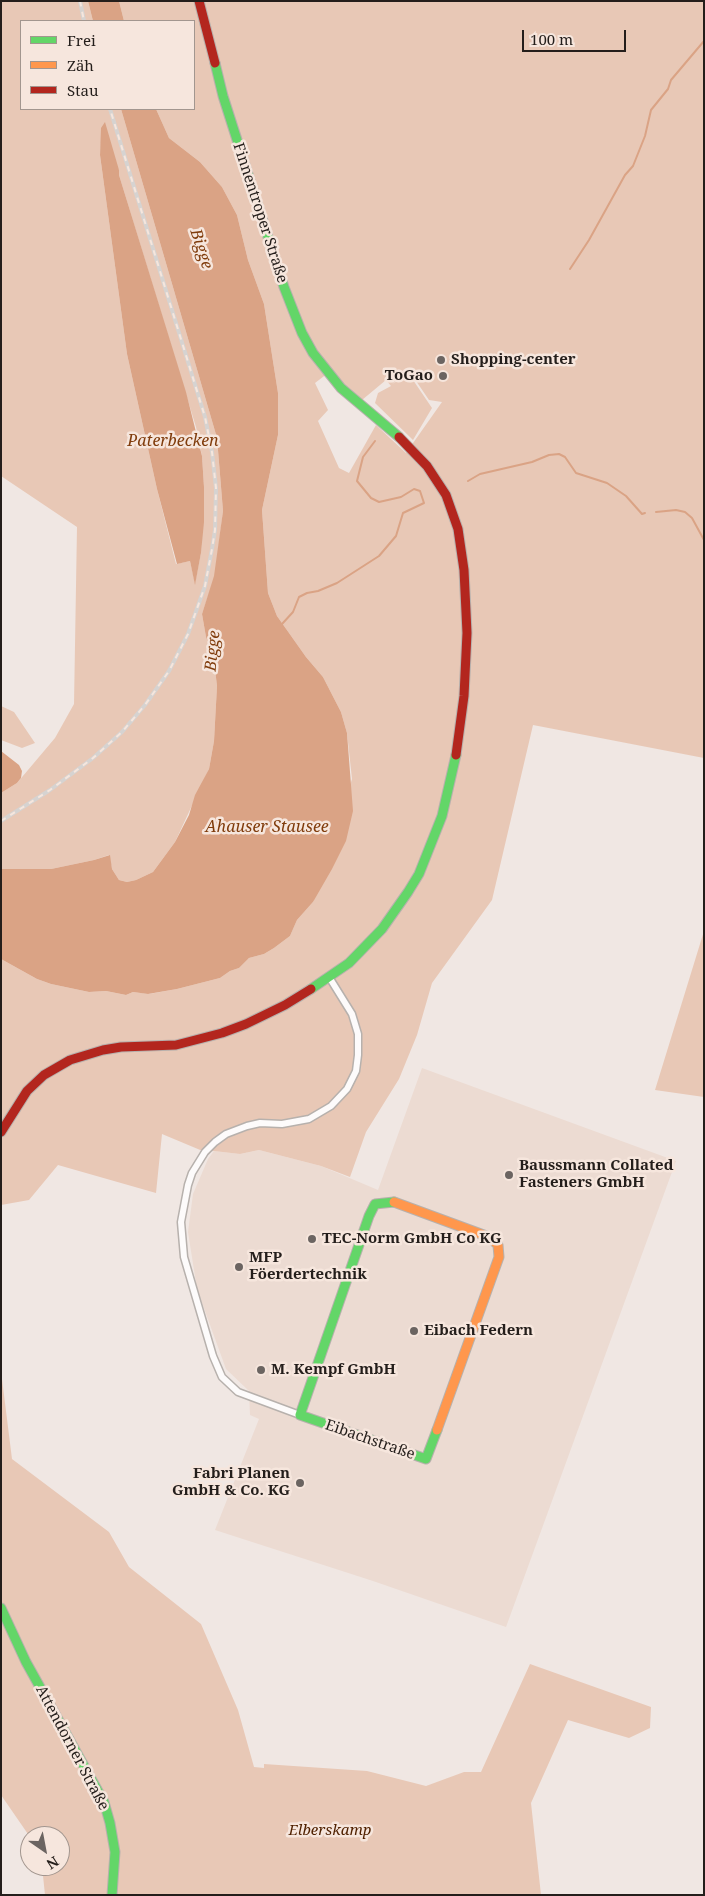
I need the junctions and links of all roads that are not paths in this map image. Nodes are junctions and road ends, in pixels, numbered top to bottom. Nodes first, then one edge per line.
1 (199, 1) edge
2 (329, 978) junction
3 (1, 1132) edge
4 (300, 1415) junction
5 (1, 1608) edge
6 (112, 1895) edge

1 - 2 main road, Finnentroper Straße
2 - 3 main road
2 - 4 street
4 - 4 main road, Eibachstraße
5 - 6 main road, Attendorner Straße

